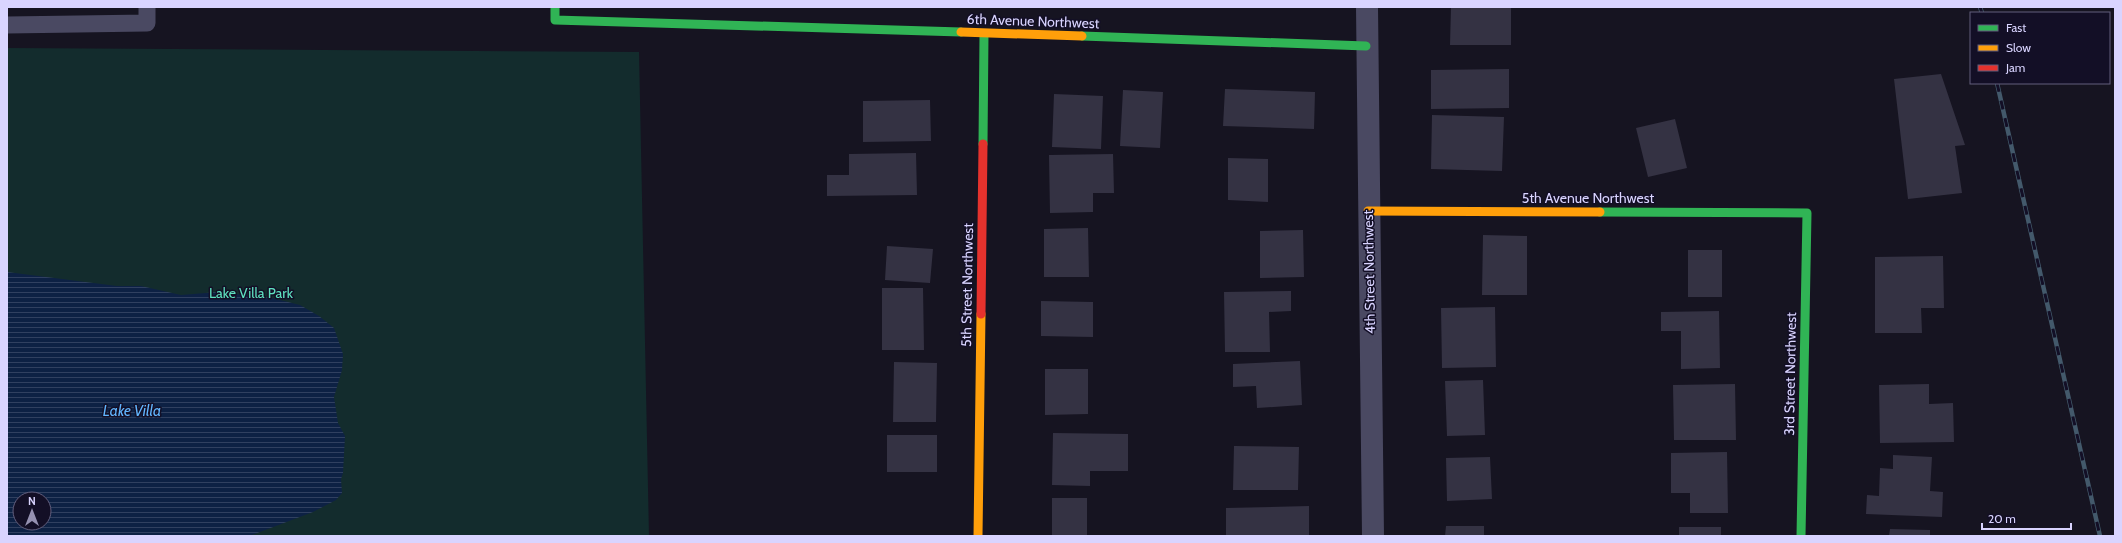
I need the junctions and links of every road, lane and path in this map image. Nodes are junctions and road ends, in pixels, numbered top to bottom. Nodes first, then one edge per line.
1 (147, 7) edge
2 (555, 7) edge
3 (1367, 7) edge
4 (7, 25) edge
5 (984, 34) junction
6 (1366, 46) junction
7 (1368, 211) junction
8 (1807, 213) joint
9 (978, 536) edge
10 (1373, 536) edge
11 (1801, 536) edge

1 - 4 lane
2 - 5 street, 6th Avenue Northwest
3 - 6 street, 4th Street Northwest
5 - 6 street, 6th Avenue Northwest
5 - 9 street, 5th Street Northwest
6 - 7 street, 4th Street Northwest
7 - 8 street, 5th Avenue Northwest
7 - 10 street, 4th Street Northwest
8 - 11 street, 3rd Street Northwest

